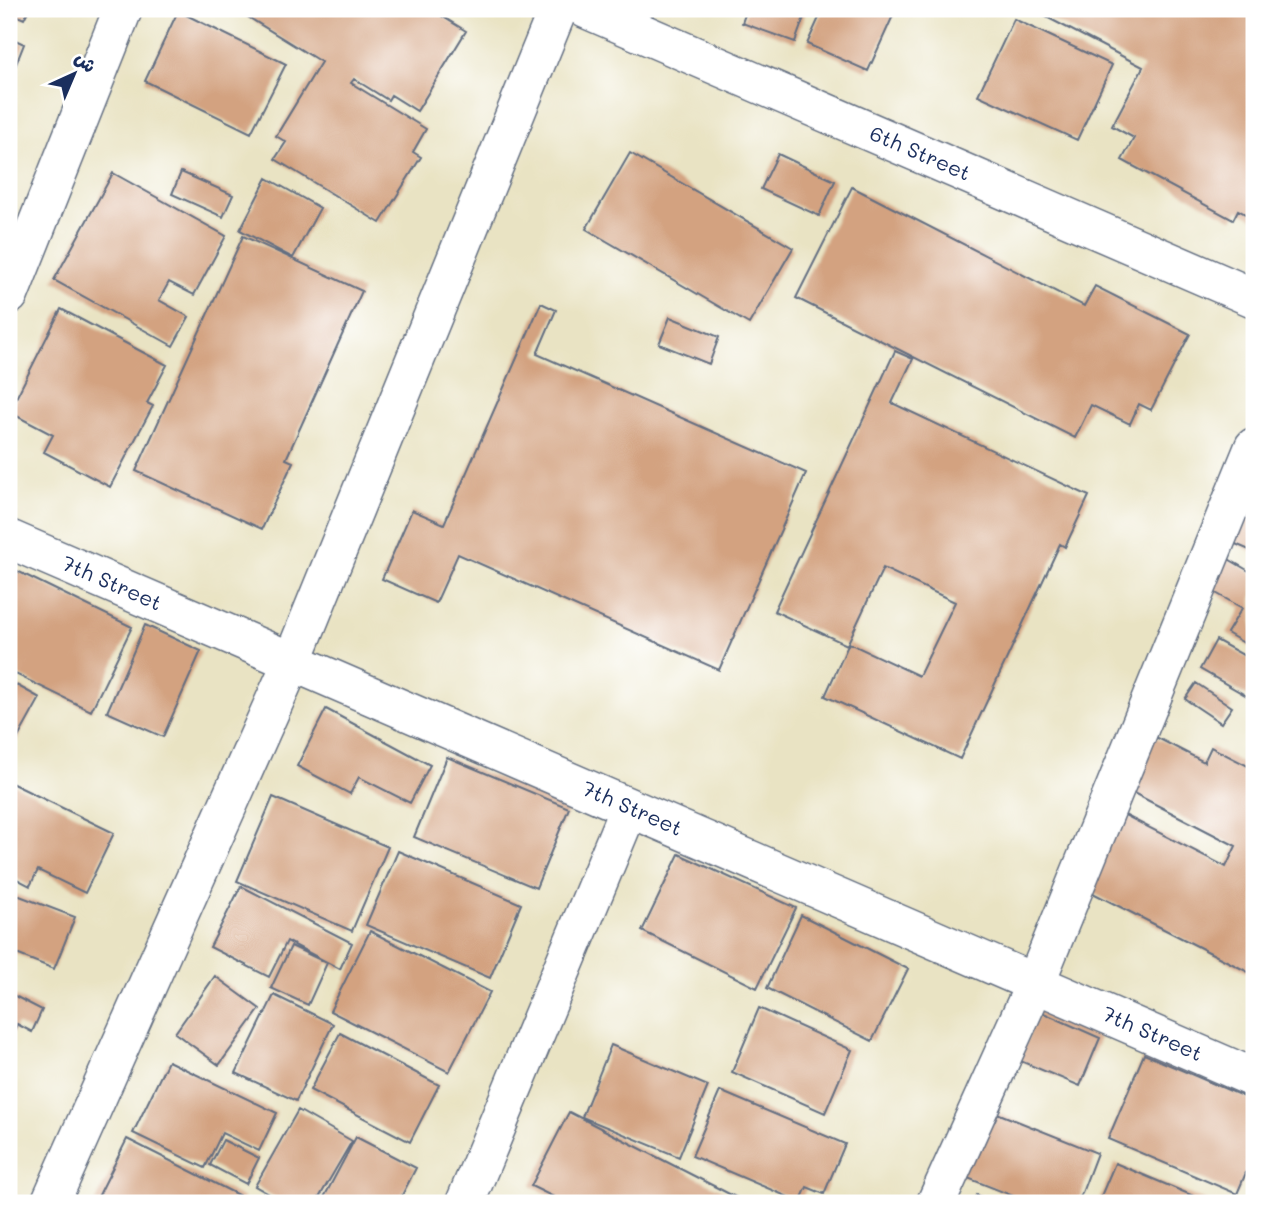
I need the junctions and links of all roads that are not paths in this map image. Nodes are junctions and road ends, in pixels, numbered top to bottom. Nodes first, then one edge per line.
1 (123, 9) edge
2 (558, 9) edge
3 (586, 9) edge
4 (9, 295) edge
5 (1254, 298) edge
6 (1254, 447) edge
7 (9, 539) edge
8 (292, 662) junction
9 (629, 808) junction
10 (1035, 984) junction
11 (1254, 1079) edge
12 (50, 1203) edge
13 (465, 1203) edge
14 (936, 1203) edge

1 - 4 street
2 - 8 street
3 - 5 street, 6th Street
6 - 10 street
7 - 8 street, 7th Street
8 - 9 street, 7th Street
8 - 12 street
9 - 10 street, 7th Street
9 - 13 street
10 - 11 street, 7th Street
10 - 14 street

